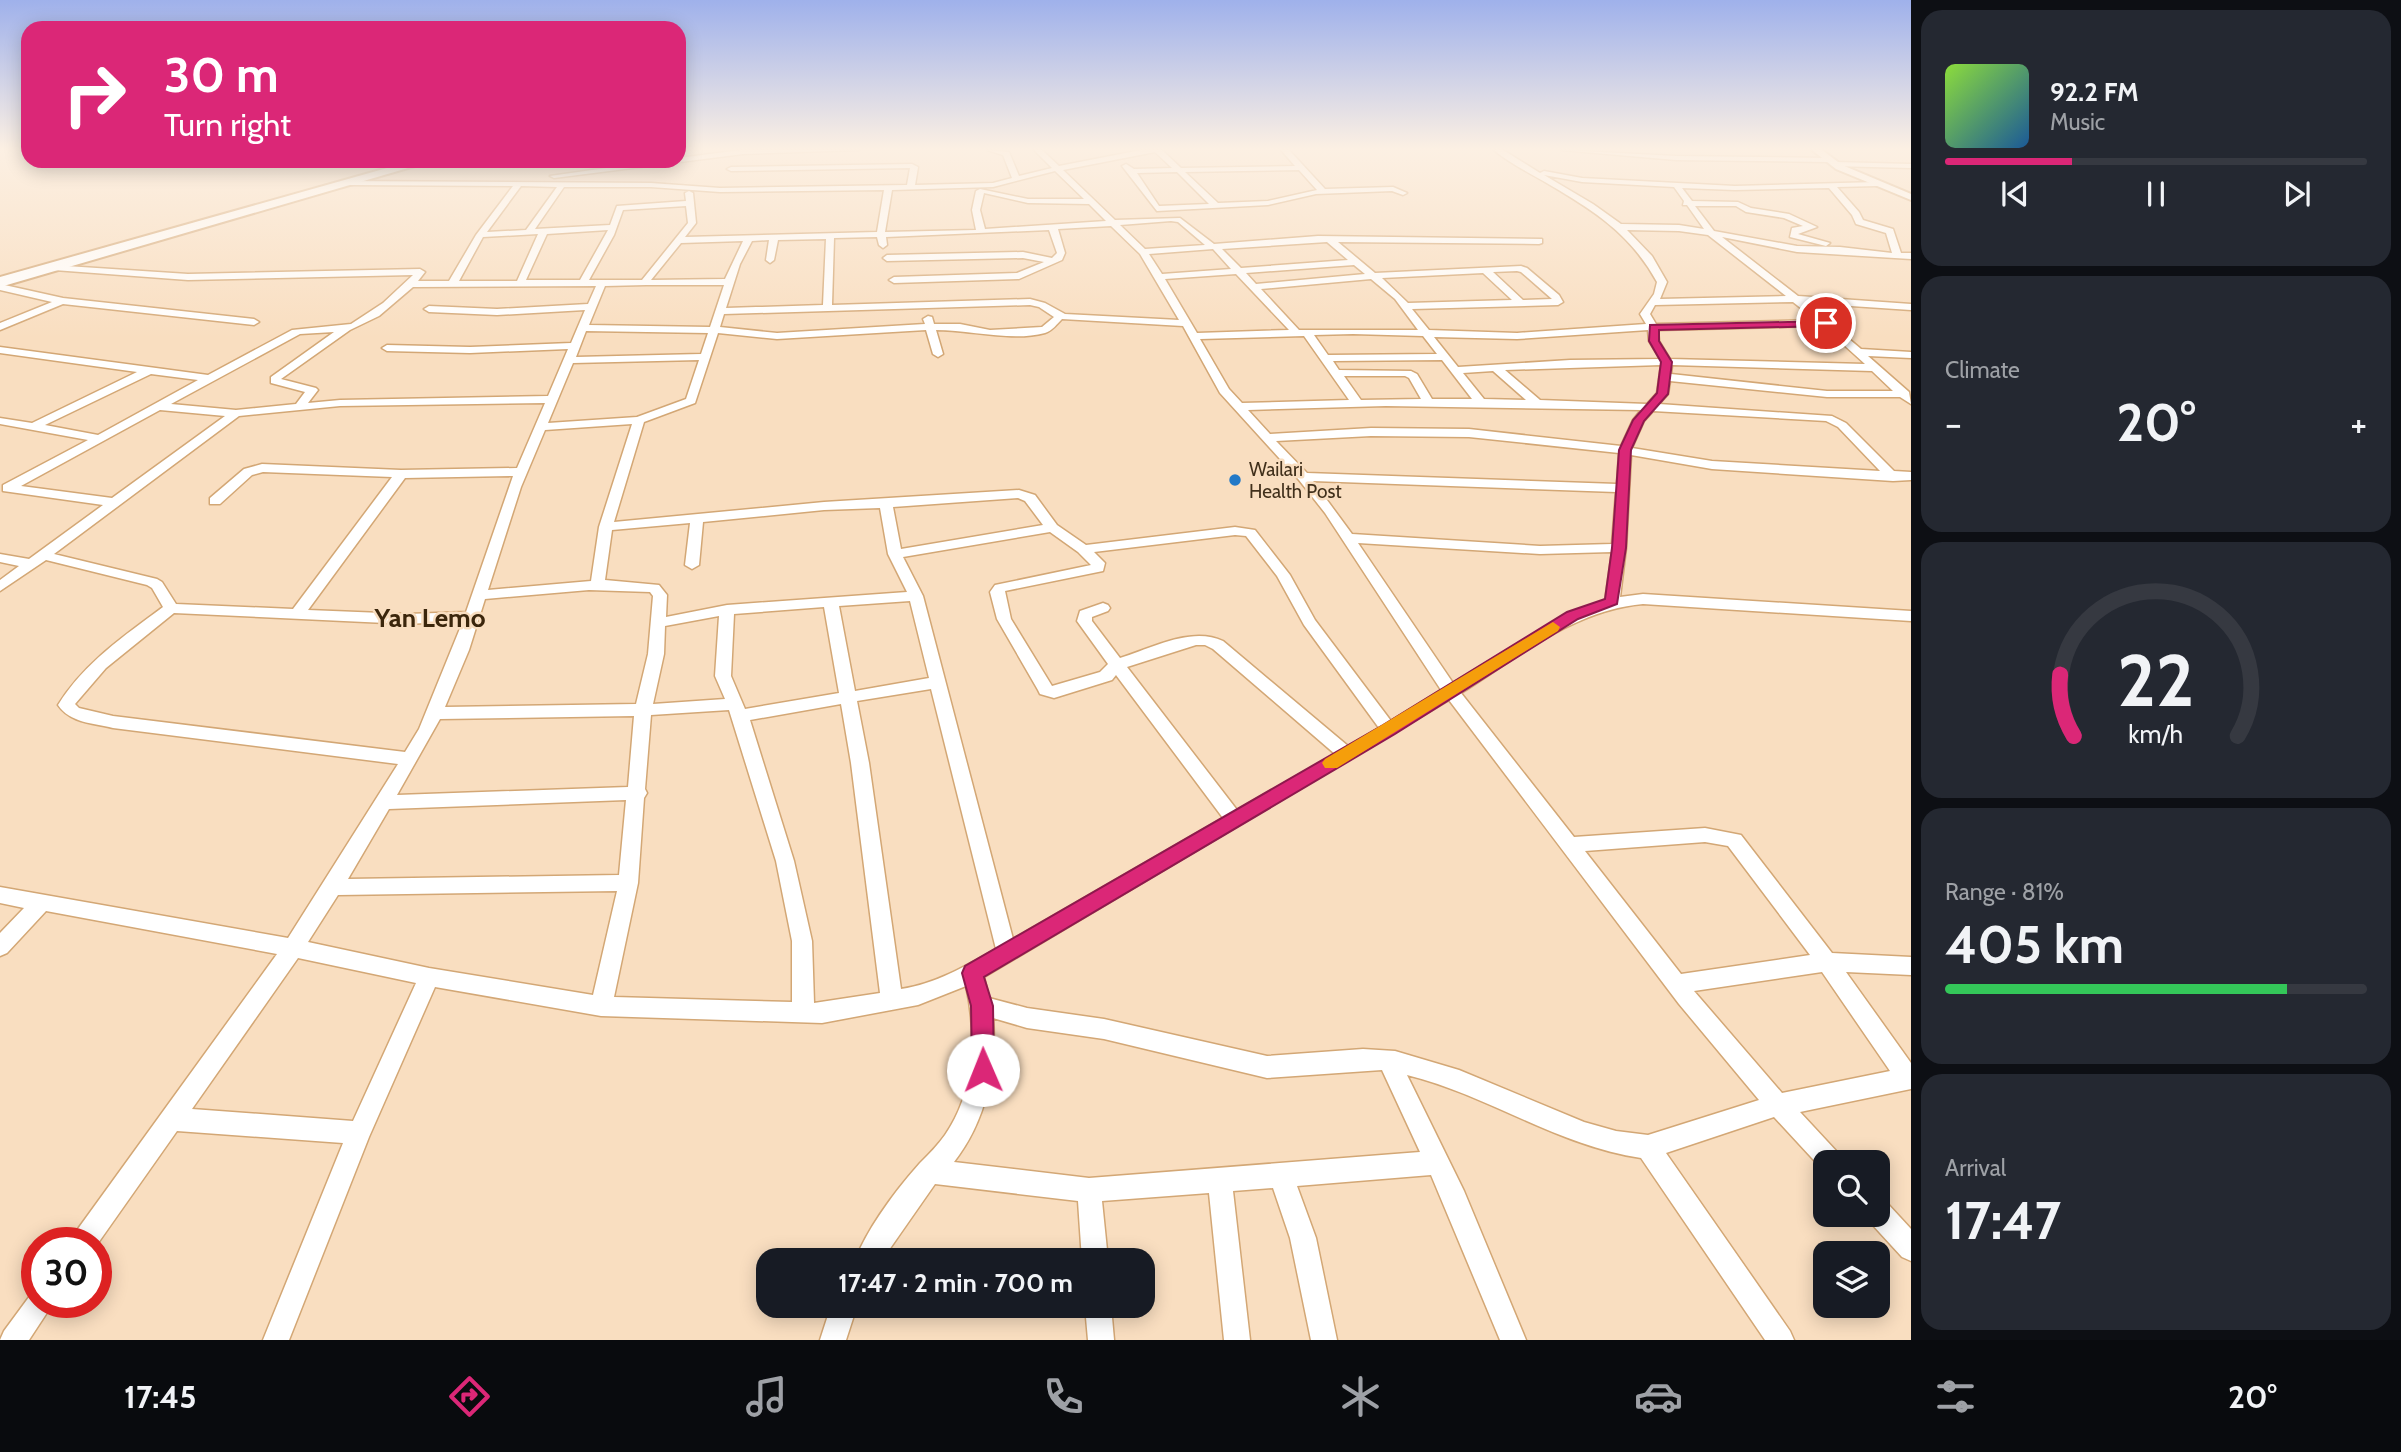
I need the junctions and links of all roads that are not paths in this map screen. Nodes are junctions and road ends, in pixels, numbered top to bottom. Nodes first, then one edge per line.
1 (1106, 212) edge
2 (223, 213) edge
3 (244, 213) edge
4 (497, 213) edge
5 (542, 213) edge
6 (620, 213) edge
7 (691, 213) edge
8 (884, 213) edge
9 (977, 213) edge
10 (1104, 213) edge
11 (1111, 213) edge
12 (1599, 213) edge
13 (1694, 213) edge
14 (1765, 213) edge
15 (1854, 213) edge
16 (613, 227) junction
17 (1052, 228) junction
18 (1620, 228) junction
19 (544, 230) junction
20 (529, 231) junction
21 (981, 232) junction
22 (1710, 233) junction
23 (480, 235) junction
24 (881, 236) junction
25 (830, 237) junction
26 (774, 239) junction
27 (1329, 239) junction
28 (680, 240) junction
29 (748, 240) junction
30 (1539, 240) dead end
31 (1214, 246) junction
32 (1143, 252) junction
33 (1858, 253) junction
34 (1911, 256) edge
35 (1898, 257) junction
36 (887, 258) junction
37 (769, 260) dead end
38 (1055, 261) junction
39 (1356, 262) junction
40 (54, 267) junction
41 (1241, 270) junction
42 (1485, 270) junction
43 (0, 276) edge
44 (1375, 276) junction
45 (1160, 277) junction
46 (894, 280) junction
47 (521, 282) junction
48 (603, 282) junction
49 (729, 282) junction
50 (453, 283) junction
51 (583, 283) junction
52 (644, 283) junction
53 (412, 284) junction
54 (0, 285) edge
55 (1255, 287) junction
56 (1796, 299) junction
57 (64, 301) junction
58 (1655, 302) junction
59 (922, 304) junction
60 (1522, 304) junction
61 (894, 306) junction
62 (1406, 306) junction
63 (591, 307) junction
64 (1911, 307) edge
65 (429, 309) dead end
66 (827, 309) junction
67 (721, 311) junction
68 (1059, 316) junction
69 (254, 322) dead end
70 (1826, 323) junction
71 (0, 327) edge
72 (932, 327) junction
73 (1653, 327) junction
74 (346, 328) junction
75 (582, 328) junction
76 (714, 330) junction
77 (1190, 330) junction
78 (1301, 332) junction
79 (1425, 332) junction
80 (387, 348) dead end
81 (0, 350) edge
82 (1857, 352) junction
83 (572, 353) junction
84 (938, 354) dead end
85 (1911, 355) edge
86 (1444, 356) junction
87 (704, 357) junction
88 (1325, 358) junction
89 (1667, 362) junction
90 (1496, 368) junction
91 (1875, 368) junction
92 (150, 370) junction
93 (1454, 370) junction
94 (1336, 373) junction
95 (1665, 377) junction
96 (212, 379) junction
97 (1908, 396) edge
98 (552, 399) junction
99 (1356, 401) junction
100 (1428, 401) junction
101 (1480, 402) junction
102 (1537, 403) junction
103 (1655, 405) junction
104 (300, 406) junction
105 (161, 407) junction
106 (1238, 407) junction
107 (236, 413) junction
108 (639, 420) junction
109 (0, 421) edge
110 (33, 427) junction
111 (541, 427) junction
112 (1266, 438) junction
113 (102, 439) junction
114 (1625, 450) junction
115 (522, 471) junction
116 (401, 474) junction
117 (1911, 476) edge
118 (1303, 477) junction
119 (1893, 477) junction
120 (4, 488) edge
121 (1623, 488) junction
122 (215, 501) dead end
123 (113, 502) junction
124 (886, 504) junction
125 (696, 517) junction
126 (606, 527) junction
127 (1052, 528) junction
128 (1349, 538) junction
129 (1619, 548) junction
130 (1083, 549) junction
131 (895, 554) junction
132 (0, 558) edge
133 (36, 560) junction
134 (692, 565) dead end
135 (597, 586) junction
136 (0, 587) edge
137 (479, 595) junction
138 (916, 596) junction
139 (1612, 601) junction
140 (831, 603) junction
141 (171, 608) junction
142 (1103, 608) dead end
143 (727, 610) junction
144 (296, 615) junction
145 (1911, 615) edge
146 (472, 616) junction
147 (659, 623) junction
148 (1118, 664) junction
149 (938, 682) junction
150 (1451, 692) junction
151 (847, 696) junction
152 (643, 710) junction
153 (737, 710) junction
154 (433, 713) junction
155 (1389, 730) junction
156 (1346, 754) junction
157 (411, 759) junction
158 (638, 793) junction
159 (385, 802) junction
160 (1234, 820) junction
161 (1571, 845) junction
162 (628, 883) junction
163 (333, 887) junction
164 (0, 895) edge
165 (41, 902) junction
166 (0, 947) edge
167 (293, 948) junction
168 (1007, 954) junction
169 (1827, 962) junction
170 (1911, 966) edge
171 (973, 973) junction
172 (429, 976) junction
173 (1676, 984) junction
174 (892, 1002) junction
175 (601, 1006) junction
176 (982, 1006) junction
177 (803, 1012) junction
178 (1389, 1060) junction
179 (1910, 1078) edge
180 (1777, 1105) junction
181 (173, 1119) junction
182 (359, 1133) junction
183 (1648, 1147) junction
184 (1820, 1150) edge
185 (1437, 1163) junction
186 (929, 1171) junction
187 (1281, 1175) junction
188 (1220, 1181) junction
189 (1089, 1190) junction
190 (1890, 1225) edge
191 (95, 1227) edge
192 (874, 1248) edge
193 (1094, 1248) edge
194 (1911, 1248) edge
195 (29, 1318) edge
196 (840, 1318) edge
197 (1099, 1318) edge
198 (13, 1340) edge
199 (276, 1340) edge
200 (832, 1340) edge
201 (1101, 1340) edge
202 (1237, 1340) edge
203 (1324, 1340) edge
204 (1513, 1340) edge
205 (1782, 1340) edge

1 - 32 street
2 - 43 highway
3 - 40 highway
4 - 23 street
5 - 20 street
6 - 16 street
7 - 28 street
8 - 24 street
9 - 21 street
10 - 17 street
11 - 31 street
12 - 18 street
13 - 22 street
14 - 33 street
15 - 35 street
16 - 19 street
16 - 51 street
17 - 21 street
17 - 38 street
18 - 22 street
18 - 58 street
19 - 20 street
19 - 47 street
20 - 23 street
21 - 24 street
22 - 33 street
22 - 56 street
23 - 50 street
24 - 25 street
24 - 36 street
25 - 26 street
25 - 66 street
26 - 29 street
26 - 37 street
27 - 30 street
27 - 31 street
27 - 39 street
28 - 29 street
28 - 52 street
29 - 49 street
31 - 32 street
31 - 41 street
32 - 45 street
33 - 35 street
34 - 35 street
36 - 38 street
36 - 46 street
38 - 46 street
39 - 41 street
39 - 44 street
40 - 53 street
40 - 54 highway
41 - 45 street
41 - 55 street
42 - 44 street
42 - 60 street
42 - 60 street
44 - 55 street
44 - 62 street
45 - 77 street
46 - 61 street
47 - 50 street
47 - 51 street
48 - 51 street
48 - 52 street
48 - 63 street
49 - 52 street
49 - 67 street
50 - 53 street
53 - 74 street
54 - 57 street
55 - 78 street
56 - 58 street
56 - 64 street
56 - 70 street
57 - 69 street
57 - 71 street
58 - 73 street
59 - 61 street
59 - 68 street
59 - 72 street
60 - 62 street
61 - 66 street
62 - 79 street
63 - 65 street
63 - 75 street
66 - 67 street
67 - 76 street
68 - 72 street
68 - 77 street
70 - 73 street
70 - 82 street
72 - 76 street
72 - 84 street
73 - 79 street
73 - 89 street
74 - 96 street
74 - 104 street
75 - 76 street
75 - 83 street
76 - 87 street
77 - 78 street
77 - 106 street
78 - 79 street
78 - 88 street
79 - 86 street
80 - 83 street
81 - 92 street
82 - 85 street
82 - 91 street
83 - 87 street
83 - 98 street
86 - 88 street
86 - 93 street
87 - 108 street
88 - 94 street
89 - 90 street
89 - 91 street
89 - 95 street
90 - 93 street
90 - 102 street
91 - 97 street
92 - 96 street
92 - 110 street
93 - 101 street
94 - 99 street
94 - 100 street
95 - 97 street
95 - 103 street
96 - 105 street
98 - 104 street
98 - 111 street
99 - 100 street
99 - 106 street
100 - 101 street
101 - 102 street
102 - 103 street
103 - 114 street
103 - 119 street
104 - 107 street
105 - 107 street
105 - 113 street
106 - 112 street
107 - 123 street
108 - 111 street
108 - 126 street
109 - 110 street
110 - 113 street
111 - 115 street
112 - 114 street
112 - 118 street
113 - 120 street
114 - 119 street
114 - 121 street
115 - 116 street
115 - 137 street
116 - 122 street
116 - 144 street
117 - 119 street
118 - 121 street
118 - 128 street
120 - 123 street
121 - 129 street
123 - 133 street
124 - 125 street
124 - 127 street
124 - 131 street
125 - 126 street
125 - 134 street
126 - 135 street
127 - 130 street
127 - 131 street
128 - 129 street
128 - 150 street
129 - 139 street
130 - 148 street
130 - 155 street
131 - 138 street
132 - 133 street
133 - 136 street
133 - 141 street
135 - 137 street
135 - 147 street
137 - 146 street
138 - 140 street
138 - 149 street
139 - 145 street
139 - 150 street
140 - 143 street
140 - 151 street
141 - 144 street
141 - 157 street
142 - 148 street
143 - 147 street
143 - 153 street
144 - 146 street
146 - 154 street
147 - 152 street
148 - 156 street
148 - 160 street
149 - 151 street
149 - 168 street
150 - 155 street
150 - 161 street
151 - 153 street
151 - 174 street
152 - 153 street
152 - 154 street
152 - 158 street
153 - 177 street
154 - 157 street
155 - 156 street
156 - 160 street
157 - 159 street
158 - 159 street
158 - 162 street
159 - 163 street
160 - 168 street
161 - 169 street
161 - 173 street
162 - 163 street
162 - 175 street
163 - 167 street
164 - 165 street
165 - 166 street
165 - 167 street
167 - 172 street
167 - 181 street
168 - 171 street
169 - 170 street
169 - 173 street
169 - 179 street
171 - 174 street
171 - 176 street
172 - 175 street
172 - 182 street
173 - 180 street
174 - 177 street
175 - 177 street
176 - 178 street
176 - 186 street
178 - 183 street
178 - 185 street
179 - 180 street
180 - 183 street
180 - 184 street
181 - 182 street
181 - 191 street
182 - 199 street
183 - 205 street
185 - 187 street
185 - 204 street
186 - 189 street
186 - 192 street
187 - 188 street
187 - 203 street
188 - 189 street
188 - 202 street
189 - 193 street
190 - 194 street
195 - 198 street
196 - 200 street
197 - 201 street

